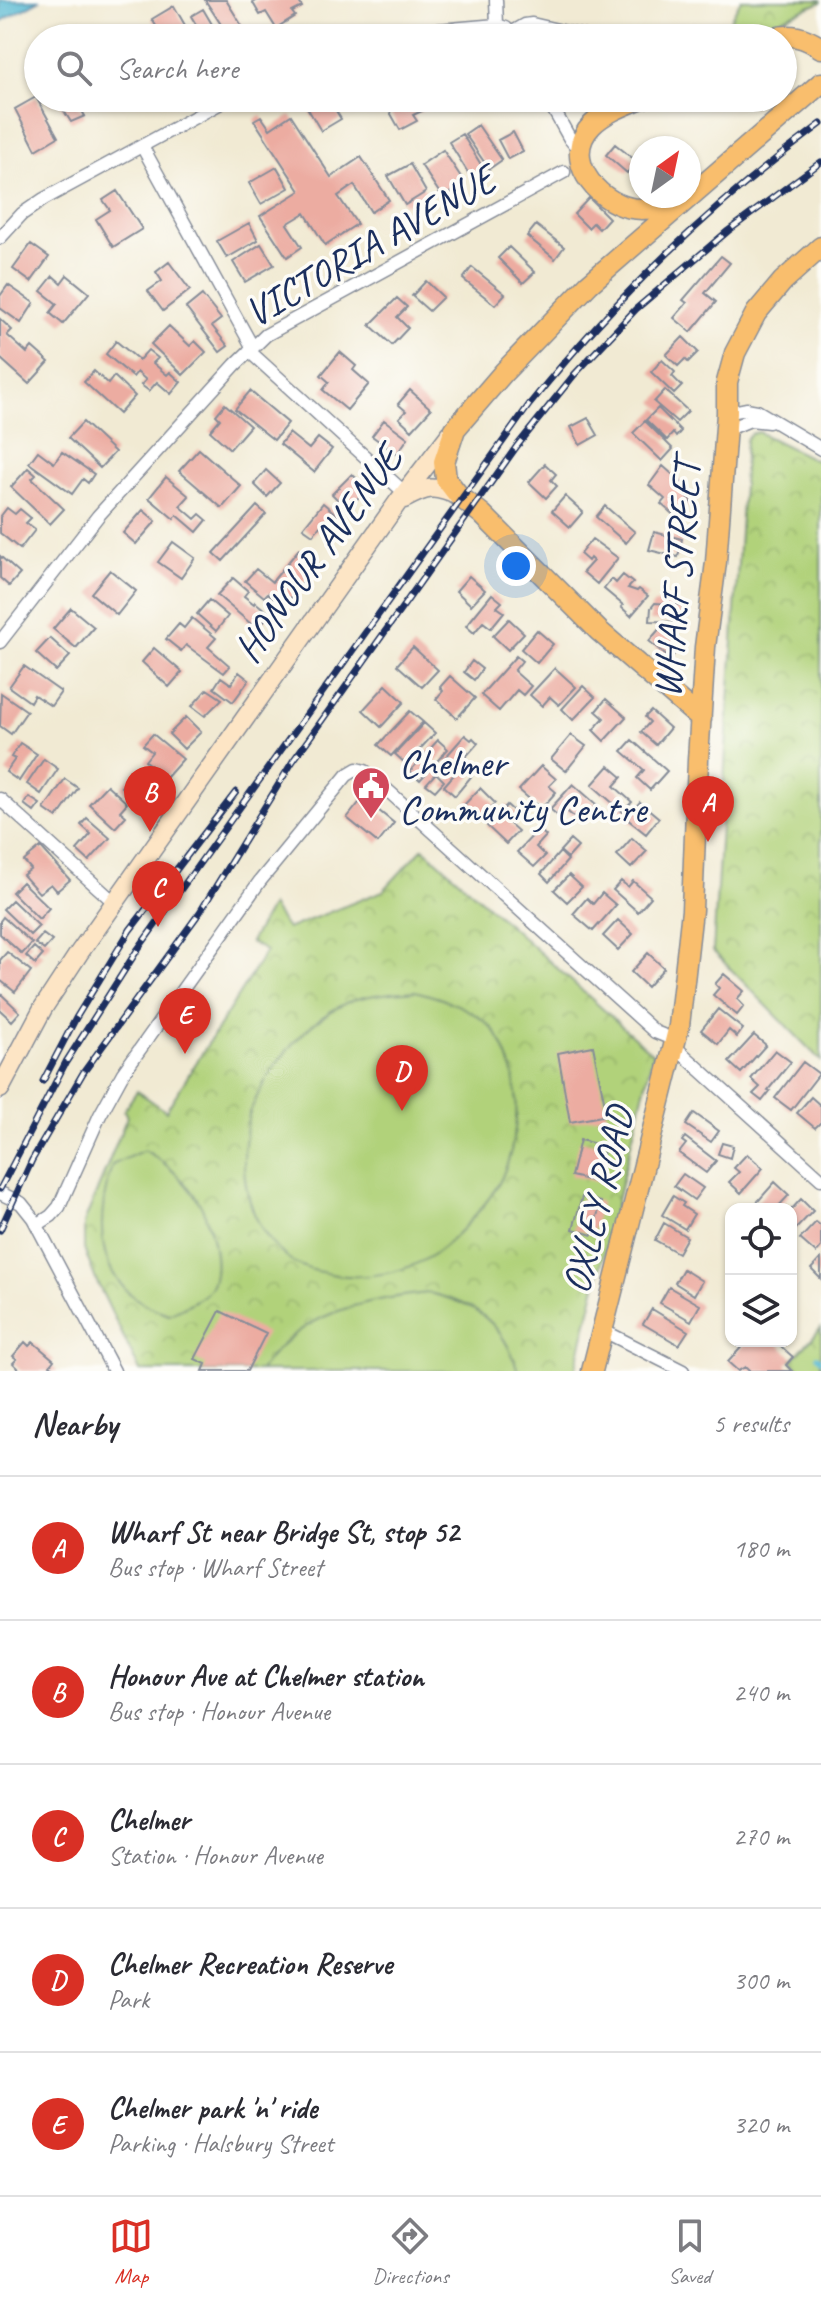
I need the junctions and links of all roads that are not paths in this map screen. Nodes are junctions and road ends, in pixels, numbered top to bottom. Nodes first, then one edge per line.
1 (496, 0) edge
2 (497, 24) edge
3 (797, 36) edge
4 (821, 48) edge
5 (821, 83) edge
6 (797, 104) edge
7 (204, 112) edge
8 (555, 112) edge
9 (614, 112) edge
10 (787, 112) edge
11 (142, 146) junction
12 (581, 152) junction
13 (564, 172) dead end
14 (701, 186) edge
15 (629, 207) edge
16 (675, 208) edge
17 (1, 236) edge
18 (821, 247) edge
19 (251, 349) junction
20 (727, 421) junction
21 (455, 429) junction
22 (821, 449) edge
23 (459, 496) junction
24 (402, 498) junction
25 (0, 642) edge
26 (701, 719) junction
27 (0, 799) edge
28 (115, 903) junction
29 (675, 1043) junction
30 (0, 1089) edge
31 (821, 1179) edge
32 (0, 1193) edge
33 (37, 1225) junction
34 (602, 1330) junction
35 (114, 1371) edge
36 (592, 1371) edge
37 (683, 1371) edge

1 - 2 street
3 - 4 main road
5 - 6 main road, HONOUR AVENUE
7 - 11 street
8 - 12 street
9 - 12 main road
10 - 14 main road, HONOUR AVENUE
11 - 17 street
11 - 19 street
12 - 15 main road
13 - 19 street, VICTORIA AVENUE
16 - 21 main road, HONOUR AVENUE
18 - 20 main road, WHARF STREET
19 - 24 street
19 - 25 street, VICTORIA AVENUE
20 - 22 street
20 - 26 main road, WHARF STREET
21 - 23 main road
21 - 24 main road, HONOUR AVENUE
23 - 24 main road
23 - 26 main road
24 - 28 main road, HONOUR AVENUE
26 - 29 main road, WHARF STREET
27 - 28 street
28 - 30 main road, HONOUR AVENUE
29 - 31 street
29 - 33 street
29 - 34 main road, OXLEY ROAD
32 - 33 street
33 - 35 street
34 - 36 main road, OXLEY ROAD
34 - 37 street

